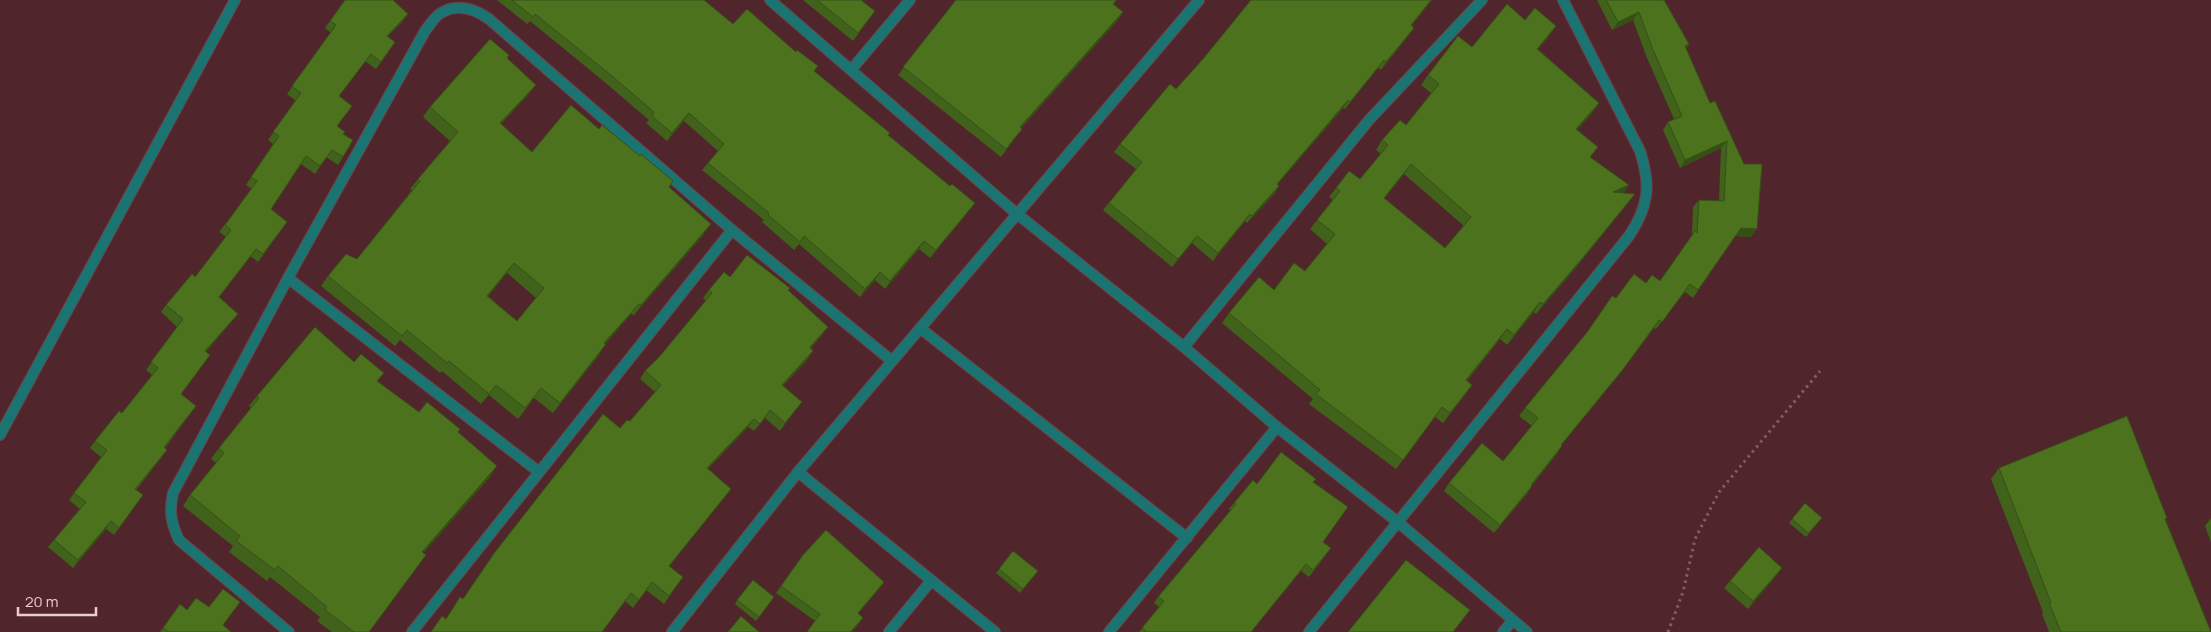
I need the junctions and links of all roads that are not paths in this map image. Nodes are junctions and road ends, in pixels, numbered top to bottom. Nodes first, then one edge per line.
1 (235, 0) edge
2 (770, 0) edge
3 (910, 0) edge
4 (1199, 0) edge
5 (1482, 0) edge
6 (1563, 0) edge
7 (851, 70) junction
8 (1017, 214) junction
9 (732, 230) junction
10 (288, 278) junction
11 (920, 328) junction
12 (1184, 347) junction
13 (892, 361) junction
14 (1278, 427) junction
15 (0, 435) edge
16 (538, 472) junction
17 (798, 472) junction
18 (1399, 522) junction
19 (1187, 538) junction
20 (931, 581) junction
21 (1513, 620) junction
22 (290, 632) edge
23 (412, 632) edge
24 (672, 632) edge
25 (889, 632) edge
26 (995, 632) edge
27 (1109, 632) edge
28 (1309, 632) edge
29 (1503, 632) edge
30 (1527, 632) edge

1 - 15 street
2 - 7 street
3 - 7 street
4 - 8 street
5 - 12 street
6 - 18 street
7 - 8 street
8 - 11 street
8 - 12 street
9 - 10 street
9 - 13 street
9 - 16 street
10 - 16 street
10 - 22 street
11 - 13 street
11 - 19 street
12 - 14 street
13 - 17 street
14 - 18 street
14 - 19 street
16 - 23 street
17 - 20 street
17 - 24 street
18 - 21 street
18 - 28 street
19 - 27 street
20 - 25 street
20 - 26 street
21 - 29 street
21 - 30 street

